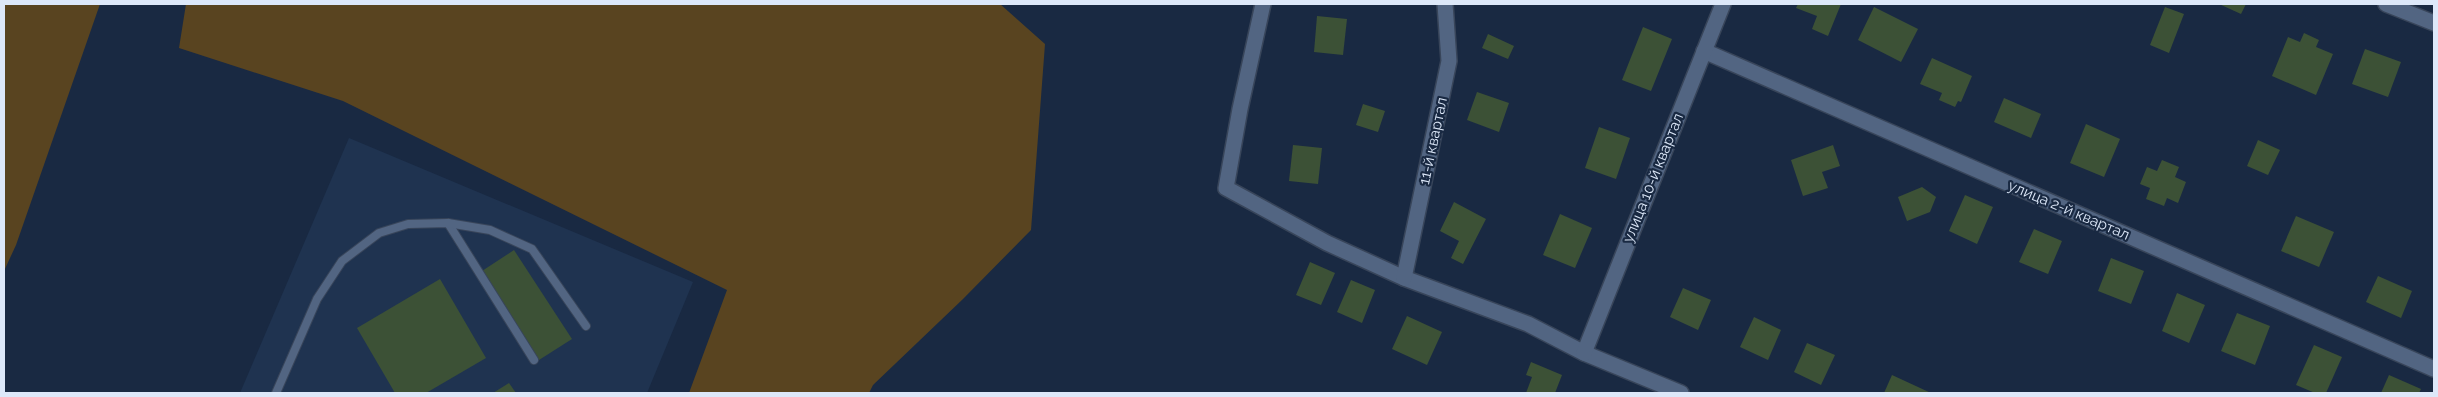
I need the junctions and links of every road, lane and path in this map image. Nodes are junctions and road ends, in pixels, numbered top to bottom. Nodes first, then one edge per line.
1 (1263, 4) edge
2 (1445, 4) edge
3 (1723, 4) edge
4 (2386, 4) edge
5 (2434, 23) edge
6 (1704, 51) junction
7 (448, 223) junction
8 (1404, 278) junction
9 (586, 326) dead end
10 (1584, 353) junction
11 (534, 360) dead end
12 (2434, 369) edge
13 (276, 393) edge
14 (1681, 393) edge

1 - 8 street
2 - 8 street, 11-й квартал
3 - 6 street, улица 10-й квартал
4 - 5 street
6 - 10 street, улица 10-й квартал
6 - 12 street, улица 2-й квартал
7 - 9 lane
7 - 11 lane
7 - 13 lane
8 - 10 street
10 - 14 street

